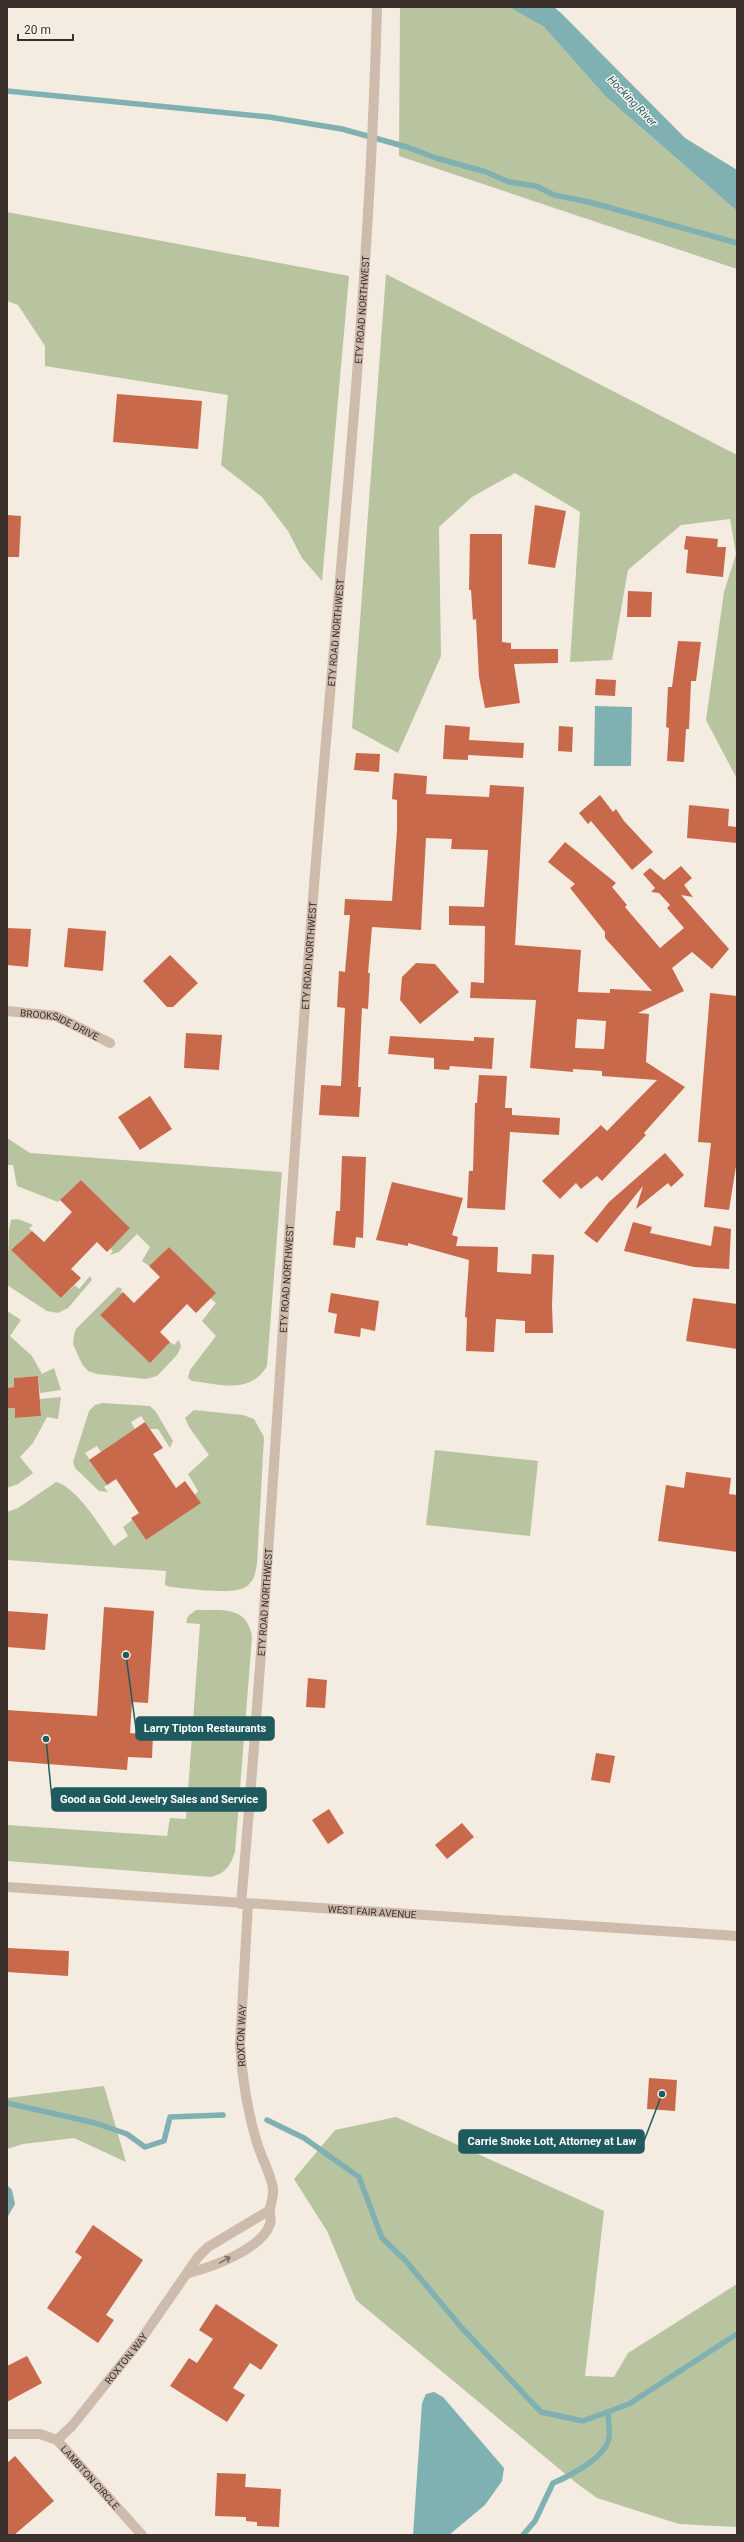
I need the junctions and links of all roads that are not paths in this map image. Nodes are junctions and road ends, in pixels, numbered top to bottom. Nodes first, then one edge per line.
1 (377, 7) edge
2 (7, 1011) edge
3 (110, 1043) dead end
4 (7, 1887) edge
5 (244, 1904) junction
6 (737, 1936) edge
7 (270, 2210) junction
8 (189, 2273) junction
9 (7, 2434) edge
10 (57, 2440) junction
11 (142, 2535) edge

1 - 5 street, ETY ROAD NORTHWEST
2 - 3 street, BROOKSIDE DRIVE
4 - 5 street, WEST FAIR AVENUE
5 - 6 street, WEST FAIR AVENUE
5 - 7 street, ROXTON WAY
7 - 8 street, ROXTON WAY
8 -> 7 street, ROXTON WAY
8 - 10 street, ROXTON WAY
9 - 10 street, LAMBTON CIRCLE
10 - 11 street, LAMBTON CIRCLE

